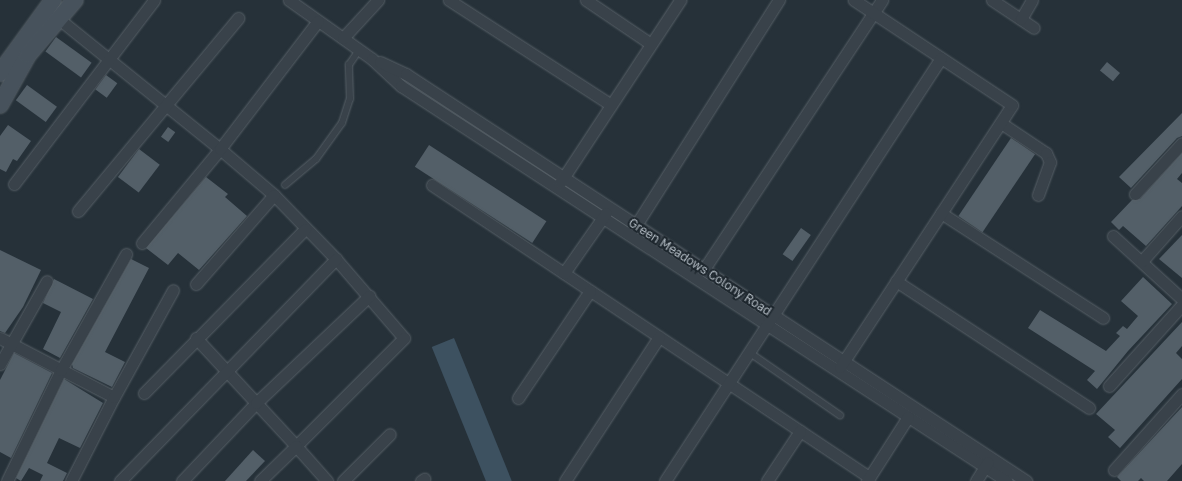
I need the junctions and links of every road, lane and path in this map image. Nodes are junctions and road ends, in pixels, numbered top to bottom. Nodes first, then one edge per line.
1 (53, 0) edge
2 (75, 0) edge
3 (154, 0) edge
4 (289, 0) edge
5 (378, 0) edge
6 (448, 0) edge
7 (586, 0) edge
8 (680, 0) edge
9 (779, 0) edge
10 (854, 0) edge
11 (882, 0) edge
12 (992, 0) edge
13 (1032, 0) edge
14 (873, 13) junction
15 (238, 18) dead end
16 (1021, 19) junction
17 (59, 20) junction
18 (318, 21) junction
19 (1034, 28) dead end
20 (343, 38) junction
21 (651, 44) junction
22 (359, 50) junction
23 (107, 58) junction
24 (941, 58) junction
25 (372, 59) junction
26 (0, 73) edge
27 (0, 104) edge
28 (611, 105) junction
29 (165, 107) junction
30 (1001, 123) junction
31 (1182, 143) edge
32 (220, 149) junction
33 (564, 177) junction
34 (14, 184) dead end
35 (286, 185) dead end
36 (432, 185) dead end
37 (557, 188) junction
38 (1135, 194) dead end
39 (274, 195) junction
40 (1038, 195) dead end
41 (610, 208) junction
42 (78, 210) dead end
43 (941, 213) junction
44 (1182, 216) edge
45 (603, 218) junction
46 (636, 225) junction
47 (305, 229) junction
48 (1113, 236) dead end
49 (142, 243) dead end
50 (126, 254) dead end
51 (336, 259) junction
52 (1142, 261) junction
53 (704, 269) junction
54 (564, 273) junction
55 (47, 281) dead end
56 (896, 281) junction
57 (196, 284) dead end
58 (173, 290) dead end
59 (590, 291) junction
60 (369, 296) junction
61 (1182, 299) edge
62 (1182, 305) edge
63 (773, 315) junction
64 (1103, 318) dead end
65 (767, 325) junction
66 (660, 337) junction
67 (0, 338) edge
68 (196, 338) junction
69 (10, 344) junction
70 (749, 352) junction
71 (0, 364) edge
72 (841, 366) junction
73 (61, 370) junction
74 (228, 371) junction
75 (729, 383) junction
76 (1108, 386) dead end
77 (144, 393) dead end
78 (1182, 394) edge
79 (114, 397) junction
80 (518, 398) dead end
81 (256, 403) junction
82 (1089, 408) dead end
83 (840, 415) dead end
84 (908, 416) junction
85 (800, 431) junction
86 (390, 434) dead end
87 (296, 446) junction
88 (988, 462) junction
89 (1114, 470) dead end
90 (868, 479) edge
91 (7, 481) edge
92 (71, 481) edge
93 (120, 481) edge
94 (182, 481) edge
95 (260, 481) edge
96 (327, 481) edge
97 (343, 481) edge
98 (565, 481) edge
99 (665, 481) edge
100 (767, 481) edge
101 (976, 481) edge
102 (1007, 481) edge
103 (1026, 481) edge

1 - 26 main road
2 - 17 main road
3 - 23 street
4 - 18 street, Green Meadows Colony Road
5 - 20 street
6 - 28 street
7 - 21 street
8 - 21 street
9 - 46 street
10 - 14 street
11 - 14 street
12 - 16 street
13 - 16 street
14 - 24 street
14 - 53 street
15 - 29 street
16 - 19 street
17 - 23 street
17 - 27 main road
18 - 20 street, Green Meadows Colony Road
18 - 32 street
20 - 22 street, Green Meadows Colony Road
21 - 28 street
22 - 25 street, Green Meadows Colony Road
22 - 35 lane
23 - 29 street
23 - 34 street
24 - 30 street
24 - 63 street
25 - 33 street, Green Meadows Colony Road
25 - 37 street, Green Meadows Colony Road
28 - 33 street
29 - 32 street
29 - 42 street
30 - 40 street
30 - 43 street
31 - 38 street
32 - 39 street
32 - 49 street
33 - 37 street
33 - 41 street, Green Meadows Colony Road
36 - 54 street
37 - 45 street, Green Meadows Colony Road
39 - 47 street
39 - 57 street
41 - 45 street
41 - 46 street, Green Meadows Colony Road
43 - 56 street
43 - 64 street
44 - 52 street
45 - 54 street
45 - 65 street, Green Meadows Colony Road
46 - 53 street, Green Meadows Colony Road
47 - 51 street
47 - 68 street
48 - 52 street
50 - 73 street
51 - 60 street
51 - 74 street
52 - 61 street
53 - 63 street, Green Meadows Colony Road
54 - 59 street
55 - 69 street
56 - 72 street
56 - 82 street
58 - 79 street
59 - 66 street
59 - 80 street
60 - 81 street
60 - 87 street
62 - 76 street
63 - 65 street
63 - 72 street, Green Meadows Colony Road
65 - 70 street
65 - 72 street, Green Meadows Colony Road
66 - 75 street
66 - 98 street
67 - 69 street
68 - 74 street
68 - 77 street
69 - 71 street
69 - 73 street
70 - 75 street
70 - 83 lane
72 - 84 street, Green Meadows Colony Road
72 - 88 street, Green Meadows Colony Road
73 - 79 street
73 - 91 street
74 - 81 street
74 - 93 street
75 - 85 street
75 - 99 street
78 - 89 street
79 - 92 street
81 - 87 street
81 - 94 street
84 - 88 street, Green Meadows Colony Road
84 - 90 street
85 - 90 street
85 - 100 street
86 - 97 street
87 - 95 street
87 - 96 street
88 - 101 street
88 - 102 street, Green Meadows Colony Road
88 - 103 street, Green Meadows Colony Road

